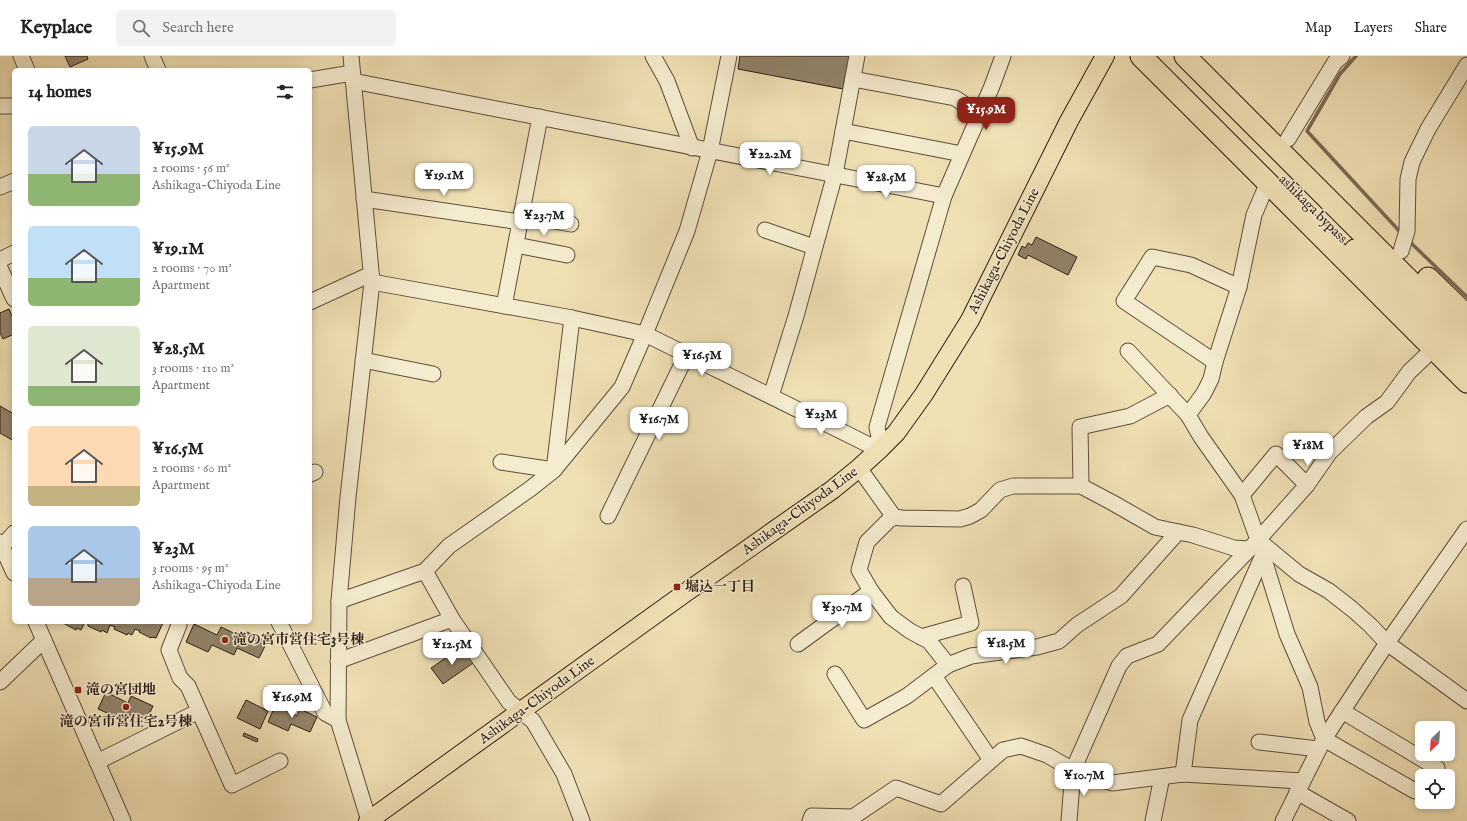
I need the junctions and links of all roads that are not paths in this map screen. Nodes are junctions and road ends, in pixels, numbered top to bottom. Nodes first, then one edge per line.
1 (21, 56) edge
2 (152, 56) edge
3 (351, 56) edge
4 (654, 56) edge
5 (729, 56) edge
6 (857, 56) edge
7 (1003, 56) edge
8 (1105, 56) edge
9 (1141, 56) edge
10 (1160, 56) edge
11 (1185, 56) edge
12 (1205, 56) edge
13 (1342, 56) edge
14 (1467, 65) edge
15 (26, 68) edge
16 (157, 68) edge
17 (352, 77) junction
18 (853, 79) junction
19 (312, 80) edge
20 (0, 106) edge
21 (12, 106) edge
22 (979, 114) junction
23 (540, 117) junction
24 (843, 131) junction
25 (1288, 139) junction
26 (692, 148) junction
27 (710, 151) junction
28 (962, 154) junction
29 (834, 174) junction
30 (12, 182) edge
31 (1268, 182) junction
32 (0, 187) edge
33 (944, 196) junction
34 (364, 199) junction
35 (521, 218) junction
36 (571, 224) dead end
37 (765, 230) dead end
38 (516, 245) junction
39 (814, 247) junction
40 (1400, 251) junction
41 (12, 254) edge
42 (567, 255) dead end
43 (0, 260) edge
44 (0, 268) edge
45 (371, 278) junction
46 (1239, 287) junction
47 (12, 295) edge
48 (312, 300) edge
49 (504, 306) junction
50 (1467, 316) edge
51 (572, 318) junction
52 (646, 334) junction
53 (1467, 338) edge
54 (1433, 349) junction
55 (1128, 352) dead end
56 (687, 354) junction
57 (363, 360) junction
58 (1467, 361) edge
59 (1215, 362) junction
60 (433, 374) dead end
61 (1467, 382) edge
62 (1170, 395) junction
63 (771, 396) junction
64 (1188, 415) junction
65 (881, 448) junction
66 (501, 462) dead end
67 (859, 468) junction
68 (554, 470) junction
69 (1307, 485) junction
70 (1081, 486) junction
71 (1242, 495) junction
72 (608, 516) dead end
73 (894, 517) junction
74 (1467, 529) edge
75 (1178, 532) junction
76 (12, 535) edge
77 (1253, 545) junction
78 (1, 546) edge
79 (1263, 555) junction
80 (12, 569) edge
81 (425, 571) junction
82 (963, 586) dead end
83 (871, 591) junction
84 (339, 601) junction
85 (452, 619) junction
86 (37, 624) edge
87 (179, 624) edge
88 (280, 624) edge
89 (921, 637) junction
90 (44, 640) junction
91 (1387, 643) junction
92 (798, 644) dead end
93 (338, 661) junction
94 (948, 665) junction
95 (835, 674) dead end
96 (934, 676) junction
97 (0, 682) edge
98 (1467, 701) edge
99 (199, 711) junction
100 (1342, 711) junction
101 (521, 712) junction
102 (338, 720) junction
103 (1259, 742) dead end
104 (1321, 744) junction
105 (991, 760) junction
106 (280, 761) dead end
107 (97, 762) junction
108 (1437, 768) dead end
109 (1073, 770) junction
110 (1183, 774) junction
111 (1162, 777) junction
112 (1299, 787) junction
113 (1415, 791) dead end
114 (123, 821) edge
115 (369, 821) edge
116 (582, 821) edge
117 (810, 821) edge
118 (1069, 821) edge
119 (1153, 821) edge
120 (1283, 821) edge
121 (1348, 821) edge

1 - 15 street
2 - 16 street
3 - 17 street
4 - 26 street
5 - 27 street
6 - 18 street
7 - 22 street
8 - 65 main road, Ashikaga-Chiyoda Line
9 - 31 highway
10 - 58 highway, ashikaga bypass
11 - 53 highway, ashikaga bypass
12 - 25 highway
13 - 25 street
14 - 40 street
17 - 19 street
17 - 23 street
17 - 34 street
18 - 22 street
18 - 24 street
20 - 21 street
22 - 28 street
23 - 26 street
23 - 35 street
24 - 28 street
24 - 29 street
25 - 40 highway
26 - 27 street
27 - 29 street
27 - 52 street
28 - 33 street
29 - 33 street
29 - 39 street
30 - 32 street
31 - 46 street
31 - 54 highway
33 - 65 street
34 - 35 street
34 - 45 street
35 - 36 street
35 - 38 street
37 - 39 street
38 - 42 street
38 - 49 street
39 - 63 street
40 - 50 highway
41 - 43 street
44 - 47 street
45 - 48 street
45 - 49 street
45 - 57 street
46 - 59 street
46 - 59 street
49 - 51 street
51 - 52 street
51 - 68 street
52 - 56 street
52 - 68 street
54 - 61 highway
54 - 69 street
55 - 62 street
56 - 63 street
56 - 72 street
57 - 60 street
57 - 84 street
59 - 64 street
62 - 64 street
62 - 70 street
63 - 65 street
64 - 71 street
65 - 67 main road, Ashikaga-Chiyoda Line
66 - 68 street
67 - 73 street
67 - 101 main road, Ashikaga-Chiyoda Line
68 - 81 street
69 - 71 street
69 - 77 street
70 - 73 street
70 - 75 street
71 - 77 street
73 - 83 street
74 - 91 street
75 - 77 street
75 - 94 street
76 - 78 street
77 - 79 street
77 - 91 street
77 - 109 street
78 - 80 street
79 - 104 street
79 - 110 street
81 - 84 street
81 - 85 street
82 - 89 street
83 - 89 street
83 - 92 street
84 - 93 street
85 - 93 street
85 - 101 street
86 - 90 street
87 - 99 street
88 - 102 street
89 - 94 street
90 - 97 street
90 - 107 street
91 - 98 street
91 - 100 street
93 - 102 street
94 - 96 street
95 - 96 street
96 - 105 street
99 - 106 street
99 - 107 street
100 - 104 street
100 - 108 street
101 - 115 main road, Ashikaga-Chiyoda Line
101 - 116 street
102 - 115 street
103 - 104 street
104 - 112 street
104 - 113 street
105 - 109 street
105 - 117 street
107 - 114 street
109 - 111 street
109 - 118 street
110 - 111 street
110 - 112 street
111 - 119 street
112 - 120 street
112 - 121 street

